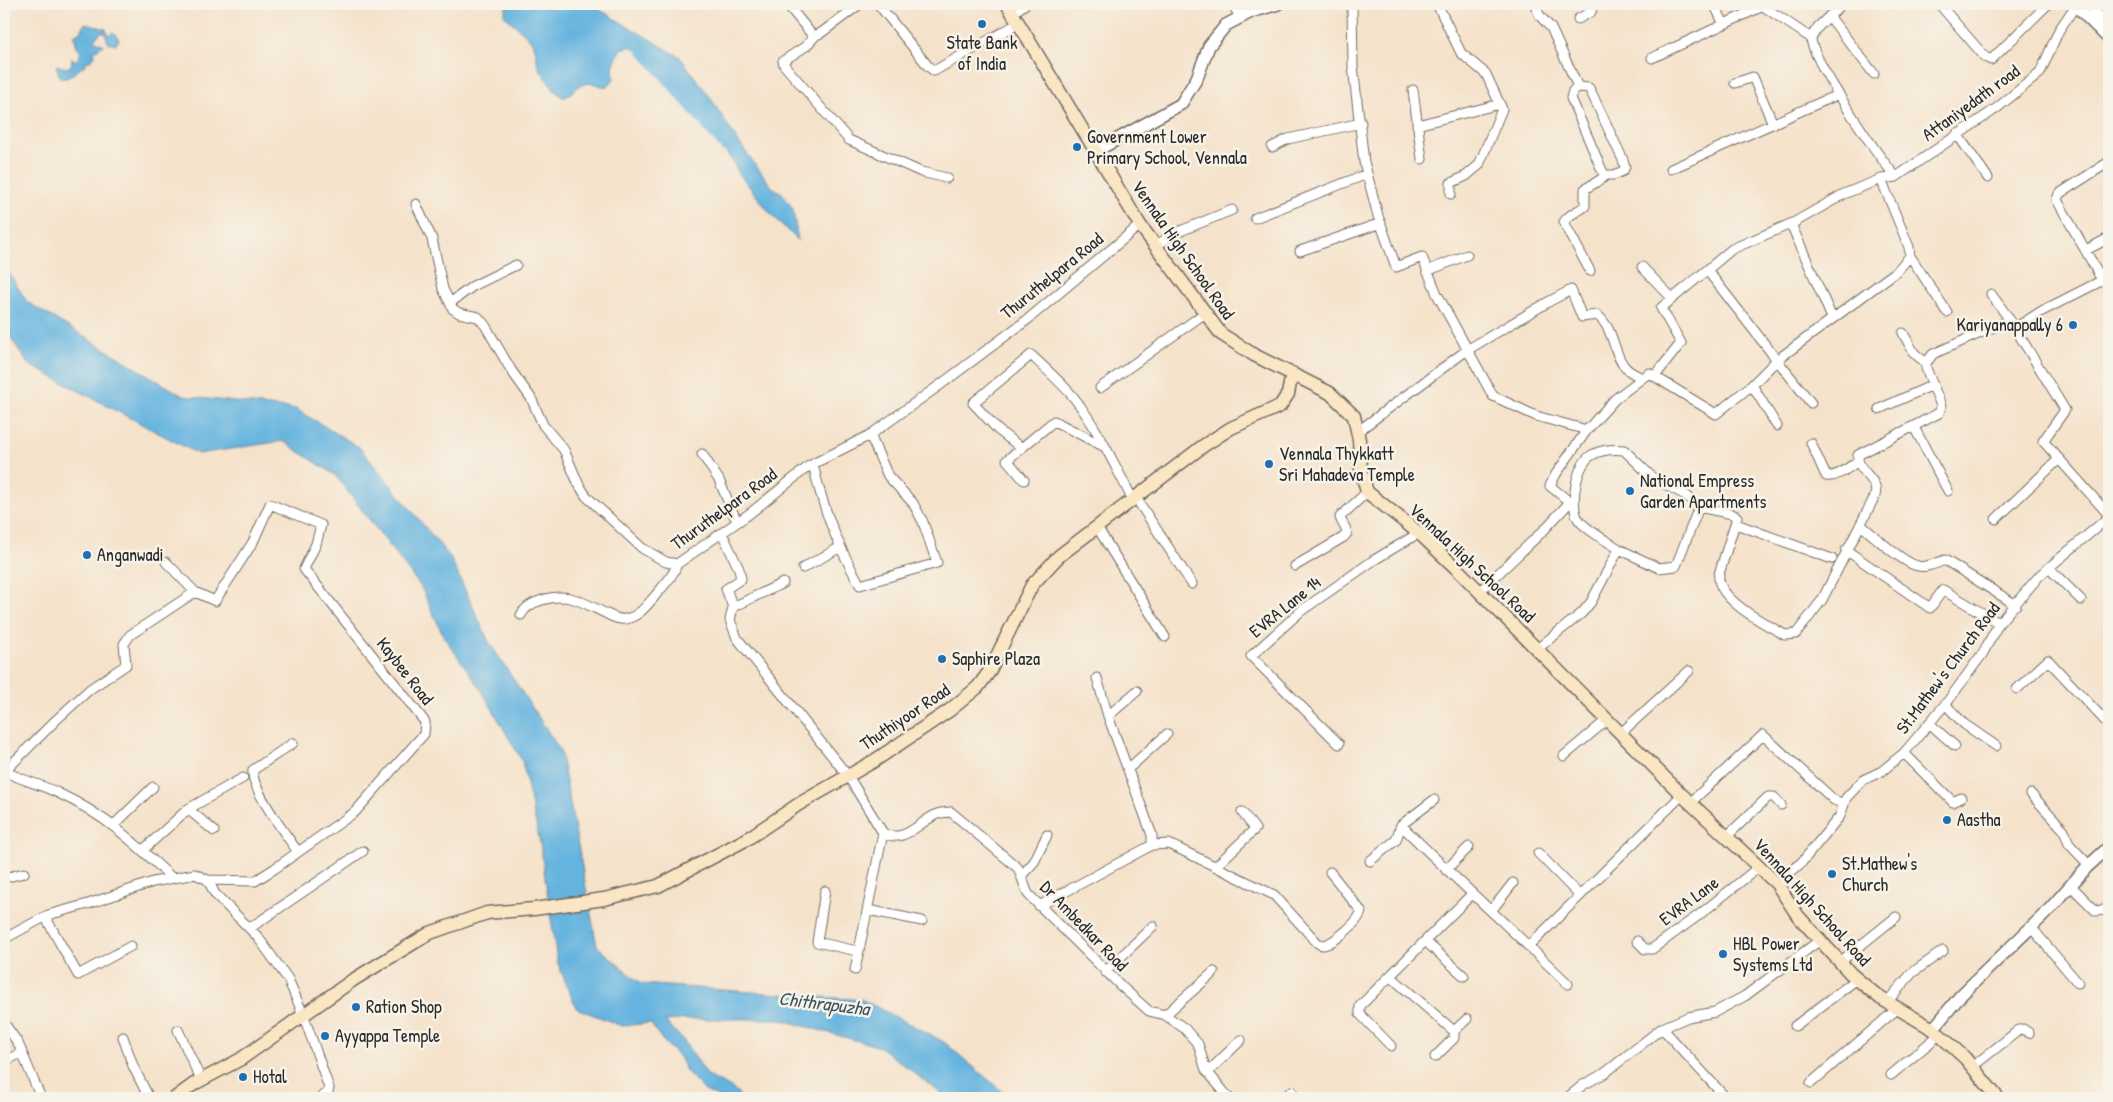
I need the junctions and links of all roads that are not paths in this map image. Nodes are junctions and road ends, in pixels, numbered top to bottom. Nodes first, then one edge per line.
1 (787, 4) edge
2 (860, 4) edge
3 (878, 4) edge
4 (1024, 4) edge
5 (1233, 4) edge
6 (1278, 4) edge
7 (1352, 4) edge
8 (1437, 4) edge
9 (1534, 4) edge
10 (1590, 4) edge
11 (1714, 4) edge
12 (1842, 4) edge
13 (1939, 4) edge
14 (2048, 4) edge
15 (2101, 4) edge
16 (2075, 5) edge
17 (1013, 13) edge
18 (1829, 16) junction
19 (1240, 18) junction
20 (1578, 19) dead end
21 (1724, 24) junction
22 (2109, 28) edge
23 (816, 35) junction
24 (1811, 38) junction
25 (2109, 39) edge
26 (1652, 58) dead end
27 (1874, 74) dead end
28 (1735, 83) dead end
29 (1578, 87) junction
30 (1412, 90) dead end
31 (1839, 94) junction
32 (1500, 104) junction
33 (1361, 123) junction
34 (1773, 124) junction
35 (1417, 125) junction
36 (1957, 134) junction
37 (1272, 147) dead end
38 (1096, 151) junction
39 (1422, 159) dead end
40 (2109, 162) edge
41 (1671, 169) dead end
42 (1366, 174) junction
43 (1604, 175) junction
44 (1896, 177) junction
45 (947, 178) dead end
46 (1988, 178) dead end
47 (1881, 179) junction
48 (1451, 194) dead end
49 (416, 204) dead end
50 (1232, 210) dead end
51 (1255, 218) dead end
52 (1380, 223) junction
53 (1791, 224) junction
54 (1140, 225) junction
55 (2109, 238) edge
56 (1156, 246) junction
57 (2086, 250) junction
58 (1300, 251) dead end
59 (1467, 255) dead end
60 (1910, 256) junction
61 (516, 266) dead end
62 (1642, 267) dead end
63 (1707, 270) junction
64 (1427, 271) junction
65 (1590, 271) dead end
66 (2102, 278) junction
67 (2108, 285) edge
68 (1991, 294) dead end
69 (1672, 298) junction
70 (450, 304) junction
71 (1947, 312) dead end
72 (1205, 313) junction
73 (1832, 318) junction
74 (2010, 320) junction
75 (2015, 328) junction
76 (1903, 333) dead end
77 (1467, 350) junction
78 (1777, 360) junction
79 (1926, 363) junction
80 (1292, 374) junction
81 (1655, 376) junction
82 (1642, 378) junction
83 (1752, 385) junction
84 (1933, 385) junction
85 (1100, 388) dead end
86 (1811, 403) dead end
87 (1880, 409) dead end
88 (1088, 419) junction
89 (1776, 426) dead end
90 (1914, 426) junction
91 (1586, 430) junction
92 (1075, 432) junction
93 (1357, 432) junction
94 (870, 435) junction
95 (1811, 443) dead end
96 (1020, 447) junction
97 (1105, 448) junction
98 (702, 454) dead end
99 (2059, 459) junction
100 (1858, 460) junction
101 (813, 464) junction
102 (1024, 480) dead end
103 (1948, 491) dead end
104 (1367, 492) junction
105 (1134, 499) junction
106 (1699, 507) junction
107 (2109, 516) edge
108 (1996, 519) dead end
109 (738, 522) junction
110 (1736, 524) junction
111 (1861, 525) junction
112 (1097, 527) junction
113 (722, 533) junction
114 (1419, 533) junction
115 (839, 548) junction
116 (1620, 549) junction
117 (1846, 550) junction
118 (1832, 559) dead end
119 (166, 562) dead end
120 (677, 564) junction
121 (1295, 566) dead end
122 (802, 568) dead end
123 (2049, 568) junction
124 (783, 583) dead end
125 (1192, 584) dead end
126 (1480, 591) junction
127 (195, 592) junction
128 (2081, 600) dead end
129 (2016, 605) junction
130 (733, 607) junction
131 (520, 615) dead end
132 (1999, 623) junction
133 (1165, 637) dead end
134 (1538, 649) junction
135 (1689, 671) dead end
136 (1097, 678) dead end
137 (2017, 689) dead end
138 (1136, 691) dead end
139 (1945, 704) junction
140 (1108, 716) junction
141 (1608, 719) junction
142 (1929, 723) junction
143 (2109, 725) edge
144 (1621, 733) junction
145 (1167, 734) dead end
146 (293, 743) dead end
147 (1340, 744) dead end
148 (1955, 746) dead end
149 (1996, 746) dead end
150 (1904, 753) junction
151 (1564, 756) dead end
152 (1129, 768) junction
153 (4, 771) edge
154 (848, 776) junction
155 (243, 778) dead end
156 (153, 787) dead end
157 (2030, 794) dead end
158 (1961, 798) dead end
159 (1686, 799) junction
160 (1434, 800) dead end
161 (1844, 804) junction
162 (1781, 805) dead end
163 (188, 809) junction
164 (1242, 812) dead end
165 (1401, 825) junction
166 (114, 826) junction
167 (214, 831) dead end
168 (883, 833) junction
169 (1047, 835) dead end
170 (1726, 837) junction
171 (1152, 845) junction
172 (1469, 847) dead end
173 (2109, 847) edge
174 (143, 850) junction
175 (363, 851) dead end
176 (298, 852) junction
177 (1538, 853) dead end
178 (1370, 862) dead end
179 (2089, 865) junction
180 (1216, 866) junction
181 (1759, 867) junction
182 (1446, 870) junction
183 (1330, 872) dead end
184 (24, 873) dead end
185 (1021, 876) junction
186 (4, 878) edge
187 (172, 878) junction
188 (208, 880) junction
189 (1514, 883) dead end
190 (1777, 884) junction
191 (2070, 885) junction
192 (825, 891) dead end
193 (1472, 894) junction
194 (1580, 896) junction
195 (1039, 906) junction
196 (868, 910) junction
197 (1491, 911) junction
198 (2109, 912) edge
199 (48, 915) junction
200 (1896, 916) dead end
201 (922, 921) dead end
202 (1153, 926) dead end
203 (2031, 927) junction
204 (250, 928) junction
205 (4, 939) edge
206 (1820, 940) junction
207 (1426, 941) junction
208 (1637, 941) dead end
209 (131, 946) dead end
210 (1529, 946) junction
211 (857, 951) junction
212 (1943, 951) dead end
213 (1840, 962) junction
214 (855, 970) dead end
215 (1105, 972) junction
216 (1214, 972) dead end
217 (1390, 976) junction
218 (1464, 976) dead end
219 (1857, 979) junction
220 (2078, 983) dead end
221 (1568, 984) dead end
222 (1892, 1005) junction
223 (303, 1014) junction
224 (1165, 1015) junction
225 (1468, 1018) dead end
226 (4, 1023) edge
227 (1795, 1026) dead end
228 (1662, 1028) junction
229 (178, 1030) dead end
230 (1454, 1030) junction
231 (1936, 1032) junction
232 (2029, 1033) dead end
233 (123, 1037) dead end
234 (1241, 1040) dead end
235 (1391, 1046) dead end
236 (22, 1052) junction
237 (1435, 1057) dead end
238 (4, 1062) edge
239 (1972, 1068) junction
240 (1208, 1072) junction
241 (1891, 1075) dead end
242 (201, 1080) junction
243 (1811, 1083) dead end
244 (1292, 1091) dead end
245 (40, 1098) edge
246 (150, 1098) edge
247 (175, 1098) edge
248 (321, 1098) edge
249 (1229, 1098) edge
250 (1282, 1098) edge
251 (1567, 1098) edge
252 (1726, 1098) edge
253 (1998, 1098) edge

1 - 23 street
2 - 23 street
3 - 17 street
4 - 17 street
5 - 19 street
6 - 19 street
7 - 33 street
8 - 32 street
9 - 29 street
10 - 20 street
11 - 21 street
12 - 18 street
13 - 14 street
15 - 22 street
16 - 25 street
16 - 36 street, Attaniyedath road
17 - 38 main road, Vennala High School Road
18 - 24 street
18 - 27 street
19 - 38 street
21 - 24 street
21 - 26 street
23 - 45 street
24 - 31 street
28 - 34 street
29 - 43 street
29 - 43 street
30 - 35 street
31 - 34 street
31 - 44 street
32 - 35 street
32 - 48 street
33 - 37 street
33 - 42 street
34 - 41 street
35 - 39 street
36 - 44 street, Attaniyedath road
36 - 46 street
38 - 54 main road, Vennala High School Road
40 - 57 street
42 - 51 street
42 - 52 street
43 - 65 street
44 - 47 street
47 - 53 street
47 - 60 street
49 - 70 street
50 - 56 street
52 - 58 street
52 - 64 street
53 - 63 street
53 - 73 street
54 - 56 main road, Vennala High School Road
54 - 94 street, Thuruthelpara Road
55 - 57 street
56 - 72 main road, Vennala High School Road
57 - 66 street
59 - 64 street
60 - 71 street
60 - 73 street
61 - 70 street
62 - 69 street
63 - 69 street
63 - 78 street
64 - 77 street
66 - 67 street
66 - 75 street
68 - 74 street
69 - 81 street
70 - 120 street, Thuruthelpara Road
72 - 80 main road, Vennala High School Road
72 - 85 street
73 - 78 street
74 - 75 street
74 - 79 street
75 - 99 street
76 - 79 street
77 - 82 street
77 - 91 street
77 - 93 street
78 - 83 street
78 - 86 street
79 - 84 street
80 - 93 main road, Vennala High School Road
80 - 105 main road, Thuthiyoor Road
81 - 82 street
81 - 83 street
82 - 91 street
83 - 89 street
84 - 87 street
84 - 90 street
88 - 92 street
88 - 96 street
88 - 97 street
90 - 100 street
90 - 103 street
91 - 126 street
92 - 96 street
92 - 97 street
93 - 104 main road, Vennala High School Road
94 - 101 street, Thuruthelpara Road
94 - 115 street
95 - 100 street
96 - 102 street
97 - 105 street
98 - 109 street
99 - 107 street
99 - 108 street
100 - 111 street
101 - 109 street, Thuruthelpara Road
101 - 115 street
104 - 114 main road, Vennala High School Road
104 - 121 street
105 - 112 main road, Thuthiyoor Road
105 - 125 street
106 - 110 street
106 - 116 street
106 - 116 street
107 - 123 street, St.Mathew's Church Road
109 - 113 street, Thuruthelpara Road
110 - 117 street
110 - 118 street
111 - 117 street
111 - 129 street
112 - 133 street
112 - 154 main road, Thuthiyoor Road
113 - 120 street, Thuruthelpara Road
113 - 130 street
114 - 126 main road, Vennala High School Road
114 - 147 street, EVRA Lane 14
115 - 122 street
116 - 134 street
117 - 132 street
119 - 127 street
120 - 131 street
123 - 128 street
123 - 129 street, St.Mathew's Church Road
124 - 130 street
126 - 134 main road, Vennala High School Road
127 - 153 street
127 - 176 street, Kaybee Road
129 - 132 street, St.Mathew's Church Road
130 - 154 street
132 - 139 street, St.Mathew's Church Road
134 - 141 main road, Vennala High School Road
135 - 144 street
136 - 140 street
137 - 143 street
138 - 140 street
139 - 142 street, St.Mathew's Church Road
139 - 149 street
140 - 152 street
141 - 144 main road, Vennala High School Road
141 - 151 street
142 - 148 street
142 - 150 street, St.Mathew's Church Road
144 - 159 main road, Vennala High School Road
145 - 152 street
146 - 176 street
150 - 158 street
150 - 161 street, St.Mathew's Church Road
152 - 171 street
153 - 166 street
154 - 168 street
154 - 223 main road, Thuthiyoor Road
155 - 163 street
156 - 166 street
157 - 179 street
159 - 161 street
159 - 170 main road, Vennala High School Road
159 - 194 street
160 - 165 street
161 - 190 street, St.Mathew's Church Road
162 - 170 street
163 - 167 street
163 - 174 street
164 - 180 street
165 - 178 street
165 - 182 street
166 - 174 street
168 - 185 street, Dr Ambedkar Road
168 - 196 street
169 - 185 street
170 - 181 main road, Vennala High School Road
171 - 180 street
171 - 195 street
172 - 182 street
173 - 179 street
174 - 187 street
175 - 204 street
176 - 188 street, Kaybee Road
177 - 194 street
179 - 191 street
180 - 183 street
181 - 190 main road, Vennala High School Road
181 - 208 street, EVRA Lane
182 - 193 street
184 - 186 street
185 - 195 street, Dr Ambedkar Road
187 - 188 street, Kaybee Road
187 - 199 street, Kaybee Road
188 - 204 street
189 - 197 street
190 - 206 main road, Vennala High School Road
191 - 198 street
191 - 203 street
192 - 211 street
193 - 197 street
193 - 207 street
194 - 210 street
195 - 215 street, Dr Ambedkar Road
196 - 201 street
196 - 211 street
197 - 210 street
199 - 205 street, Kaybee Road
199 - 209 street
200 - 213 street
202 - 215 street
203 - 220 street
203 - 231 street
204 - 223 street
206 - 213 main road, Vennala High School Road
206 - 228 street
207 - 217 street
207 - 218 street
210 - 221 street
211 - 214 street
212 - 222 street
213 - 219 main road, Vennala High School Road
215 - 224 street, Dr Ambedkar Road
216 - 224 street
217 - 230 street
217 - 235 street
219 - 222 main road, Vennala High School Road
219 - 227 street
222 - 231 main road, Vennala High School Road
222 - 243 street
223 - 242 main road, Thuthiyoor Road
223 - 248 street
224 - 240 street, Dr Ambedkar Road
225 - 230 street
226 - 236 street
228 - 251 street
228 - 252 street
229 - 242 street
230 - 237 street
231 - 239 main road, Vennala High School Road
231 - 241 street
232 - 239 street
233 - 246 street
234 - 240 street
236 - 238 street
236 - 245 street
239 - 253 main road, Vennala High School Road
240 - 249 street, Dr Ambedkar Road
242 - 247 main road, Thuthiyoor Road
244 - 250 street

